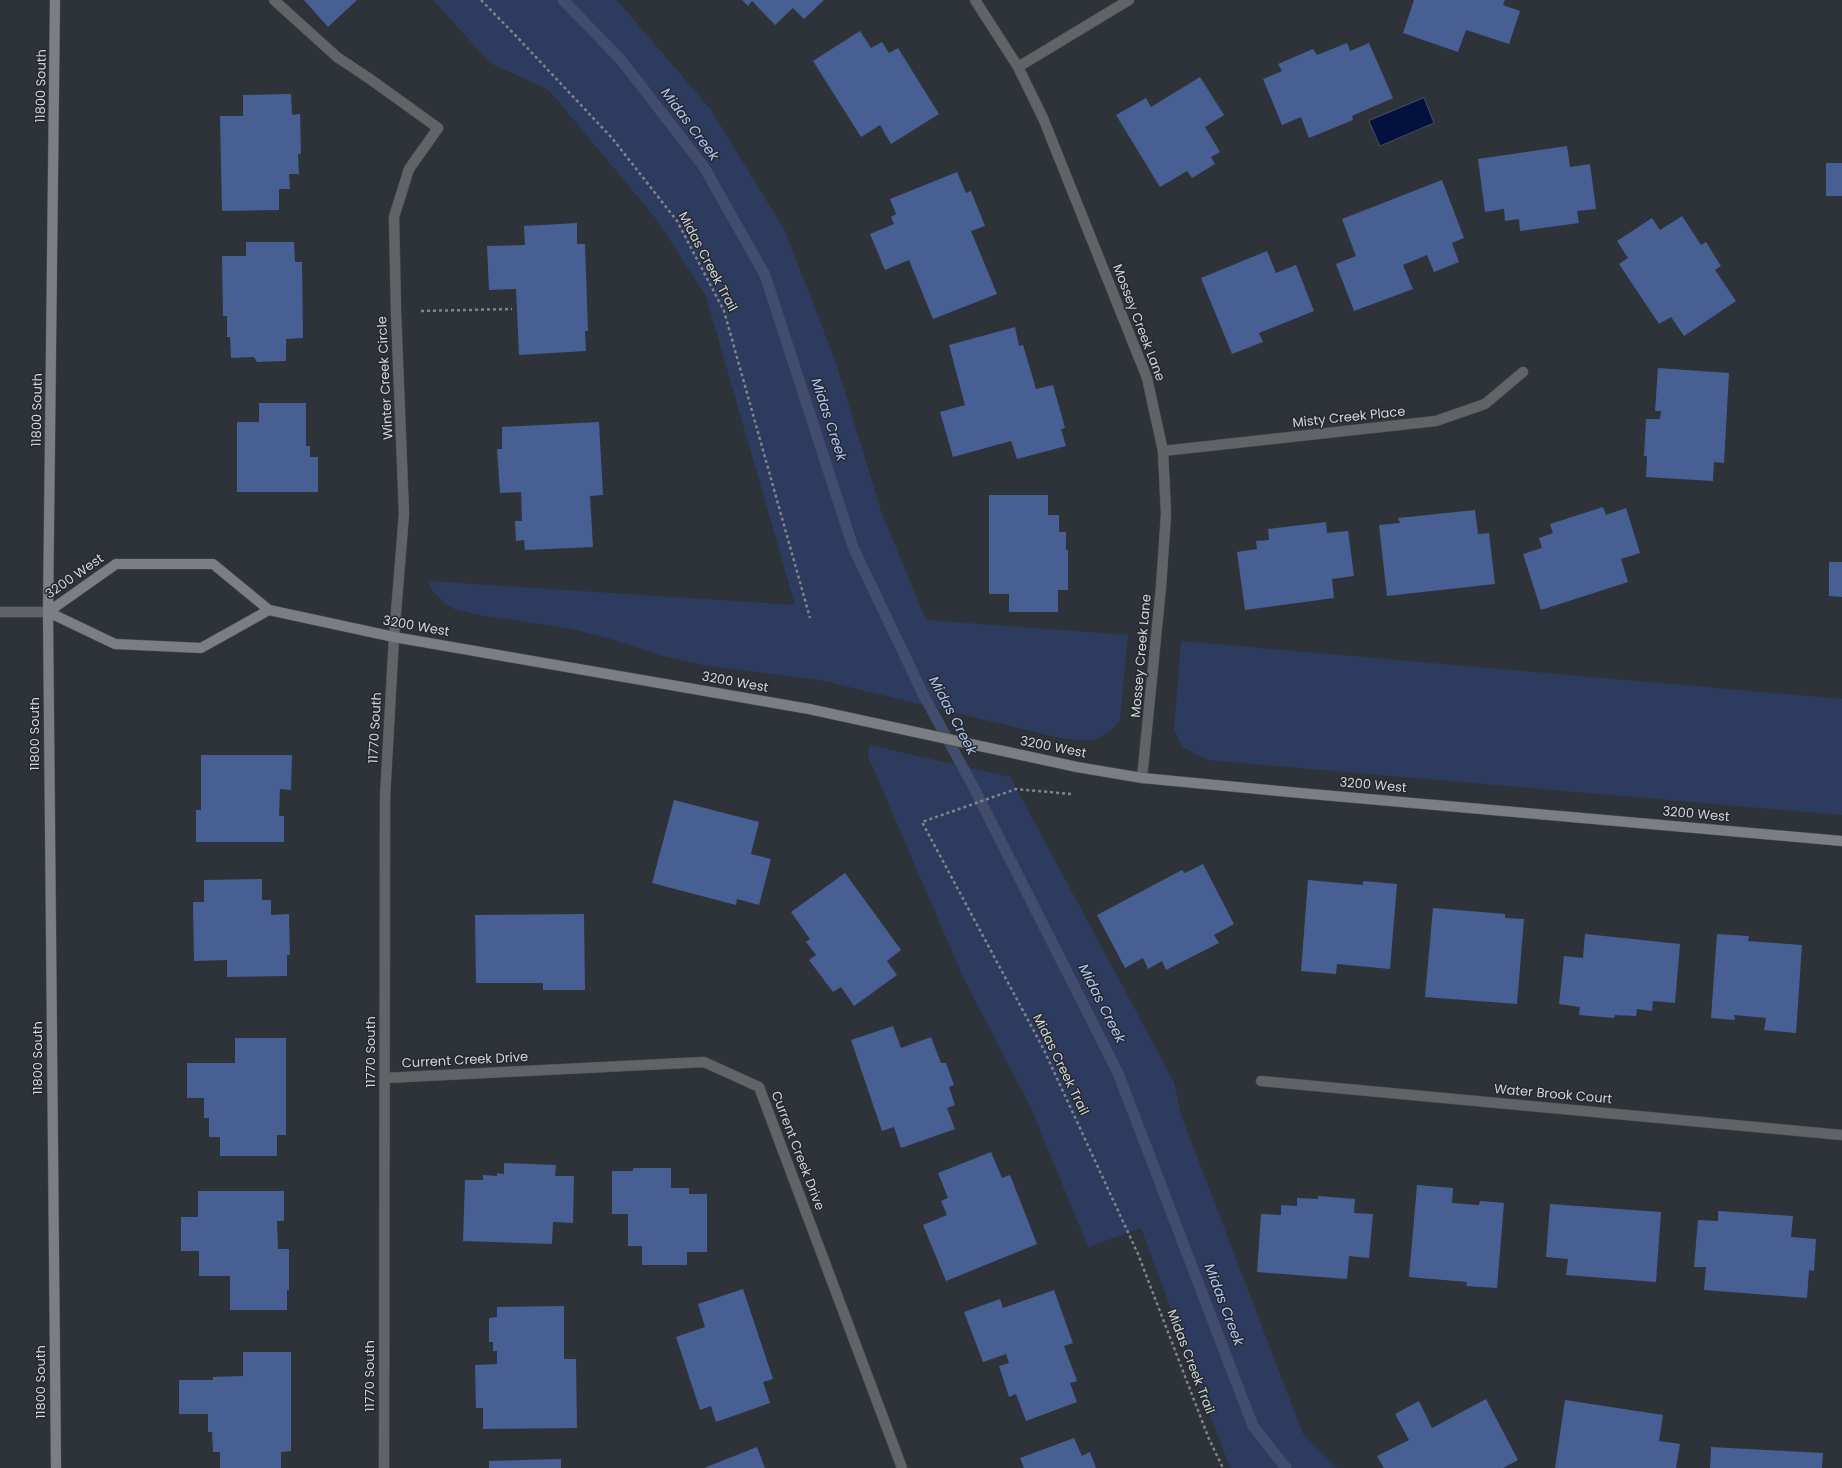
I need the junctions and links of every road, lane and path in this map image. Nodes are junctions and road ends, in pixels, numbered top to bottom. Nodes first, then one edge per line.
1 (55, 0) edge
2 (274, 0) edge
3 (481, 0) edge
4 (975, 0) edge
5 (1129, 0) edge
6 (1018, 66) junction
7 (512, 309) dead end
8 (421, 311) dead end
9 (1523, 372) dead end
10 (1163, 451) junction
11 (269, 610) junction
12 (0, 612) edge
13 (48, 612) junction
14 (810, 618) dead end
15 (394, 637) junction
16 (1142, 778) junction
17 (1071, 794) dead end
18 (1842, 841) edge
19 (385, 1078) junction
20 (1261, 1081) dead end
21 (1842, 1135) edge
22 (56, 1468) edge
23 (384, 1468) edge
24 (902, 1468) edge
25 (1223, 1468) edge

1 - 13 street, 11800 South
2 - 15 street, Winter Creek Circle
3 - 14 path, Midas Creek Trail
4 - 6 street, Mossey Creek Lane
5 - 6 street
6 - 10 street, Mossey Creek Lane
7 - 8 path
9 - 10 street, Misty Creek Place
10 - 16 street, Mossey Creek Lane
11 - 13 street, 3200 West
11 - 13 street, 3200 West
11 - 15 street, 3200 West
12 - 13 street, 3200 West
13 - 22 street, 11800 South
15 - 16 street, 3200 West
15 - 19 street, 11770 South
16 - 18 street, 3200 West
17 - 25 path, Midas Creek Trail
19 - 23 street, 11770 South
19 - 24 street, Current Creek Drive
20 - 21 street, Water Brook Court

